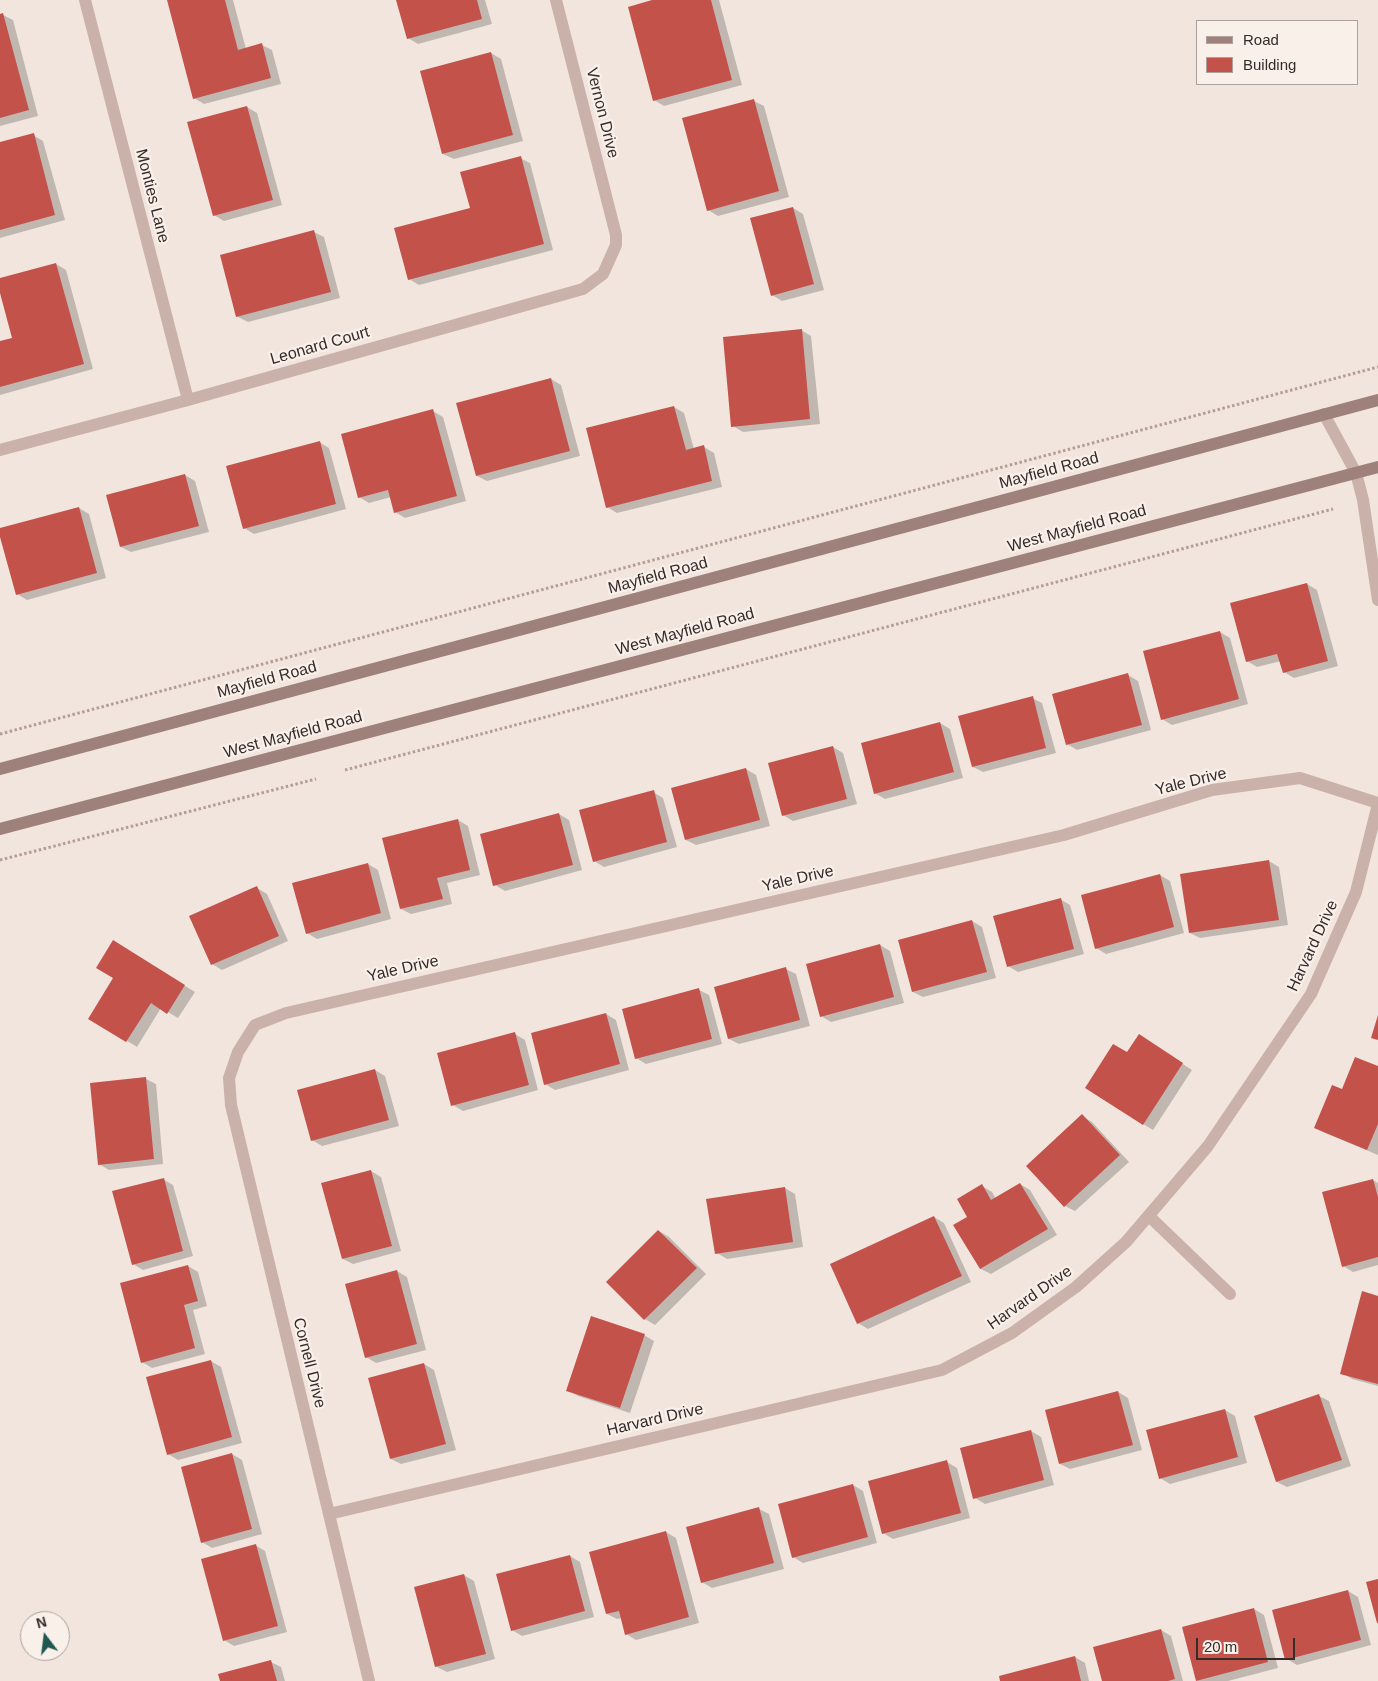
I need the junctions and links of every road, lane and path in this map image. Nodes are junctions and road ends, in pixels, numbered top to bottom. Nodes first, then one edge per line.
1 (85, 0) edge
2 (556, 0) edge
3 (616, 235) joint
4 (1378, 367) edge
5 (188, 400) junction
6 (1378, 400) edge
7 (1324, 414) junction
8 (0, 450) edge
9 (1378, 467) edge
10 (1356, 473) junction
11 (1333, 508) dead end
12 (1378, 600) edge
13 (0, 734) edge
14 (0, 769) edge
15 (345, 770) dead end
16 (316, 778) dead end
17 (1378, 804) edge
18 (0, 830) edge
19 (1374, 832) edge
20 (0, 860) edge
21 (238, 1052) joint
22 (1149, 1216) junction
23 (1230, 1294) dead end
24 (329, 1514) junction
25 (369, 1681) edge

1 - 5 street, Monties Lane
2 - 3 street, Vernon Drive
3 - 5 street, Leonard Court
4 - 13 path
5 - 8 street, Leonard Court
6 - 7 main road
7 - 10 street
7 - 14 main road, Mayfield Road
9 - 10 main road, West Mayfield Road
10 - 12 street
10 - 18 main road, West Mayfield Road
11 - 15 path
16 - 20 path
17 - 19 street, Harvard Drive
17 - 21 street, Yale Drive
19 - 22 street, Harvard Drive
21 - 24 street, Cornell Drive
22 - 23 street
22 - 24 street, Harvard Drive
24 - 25 street, Cornell Drive

